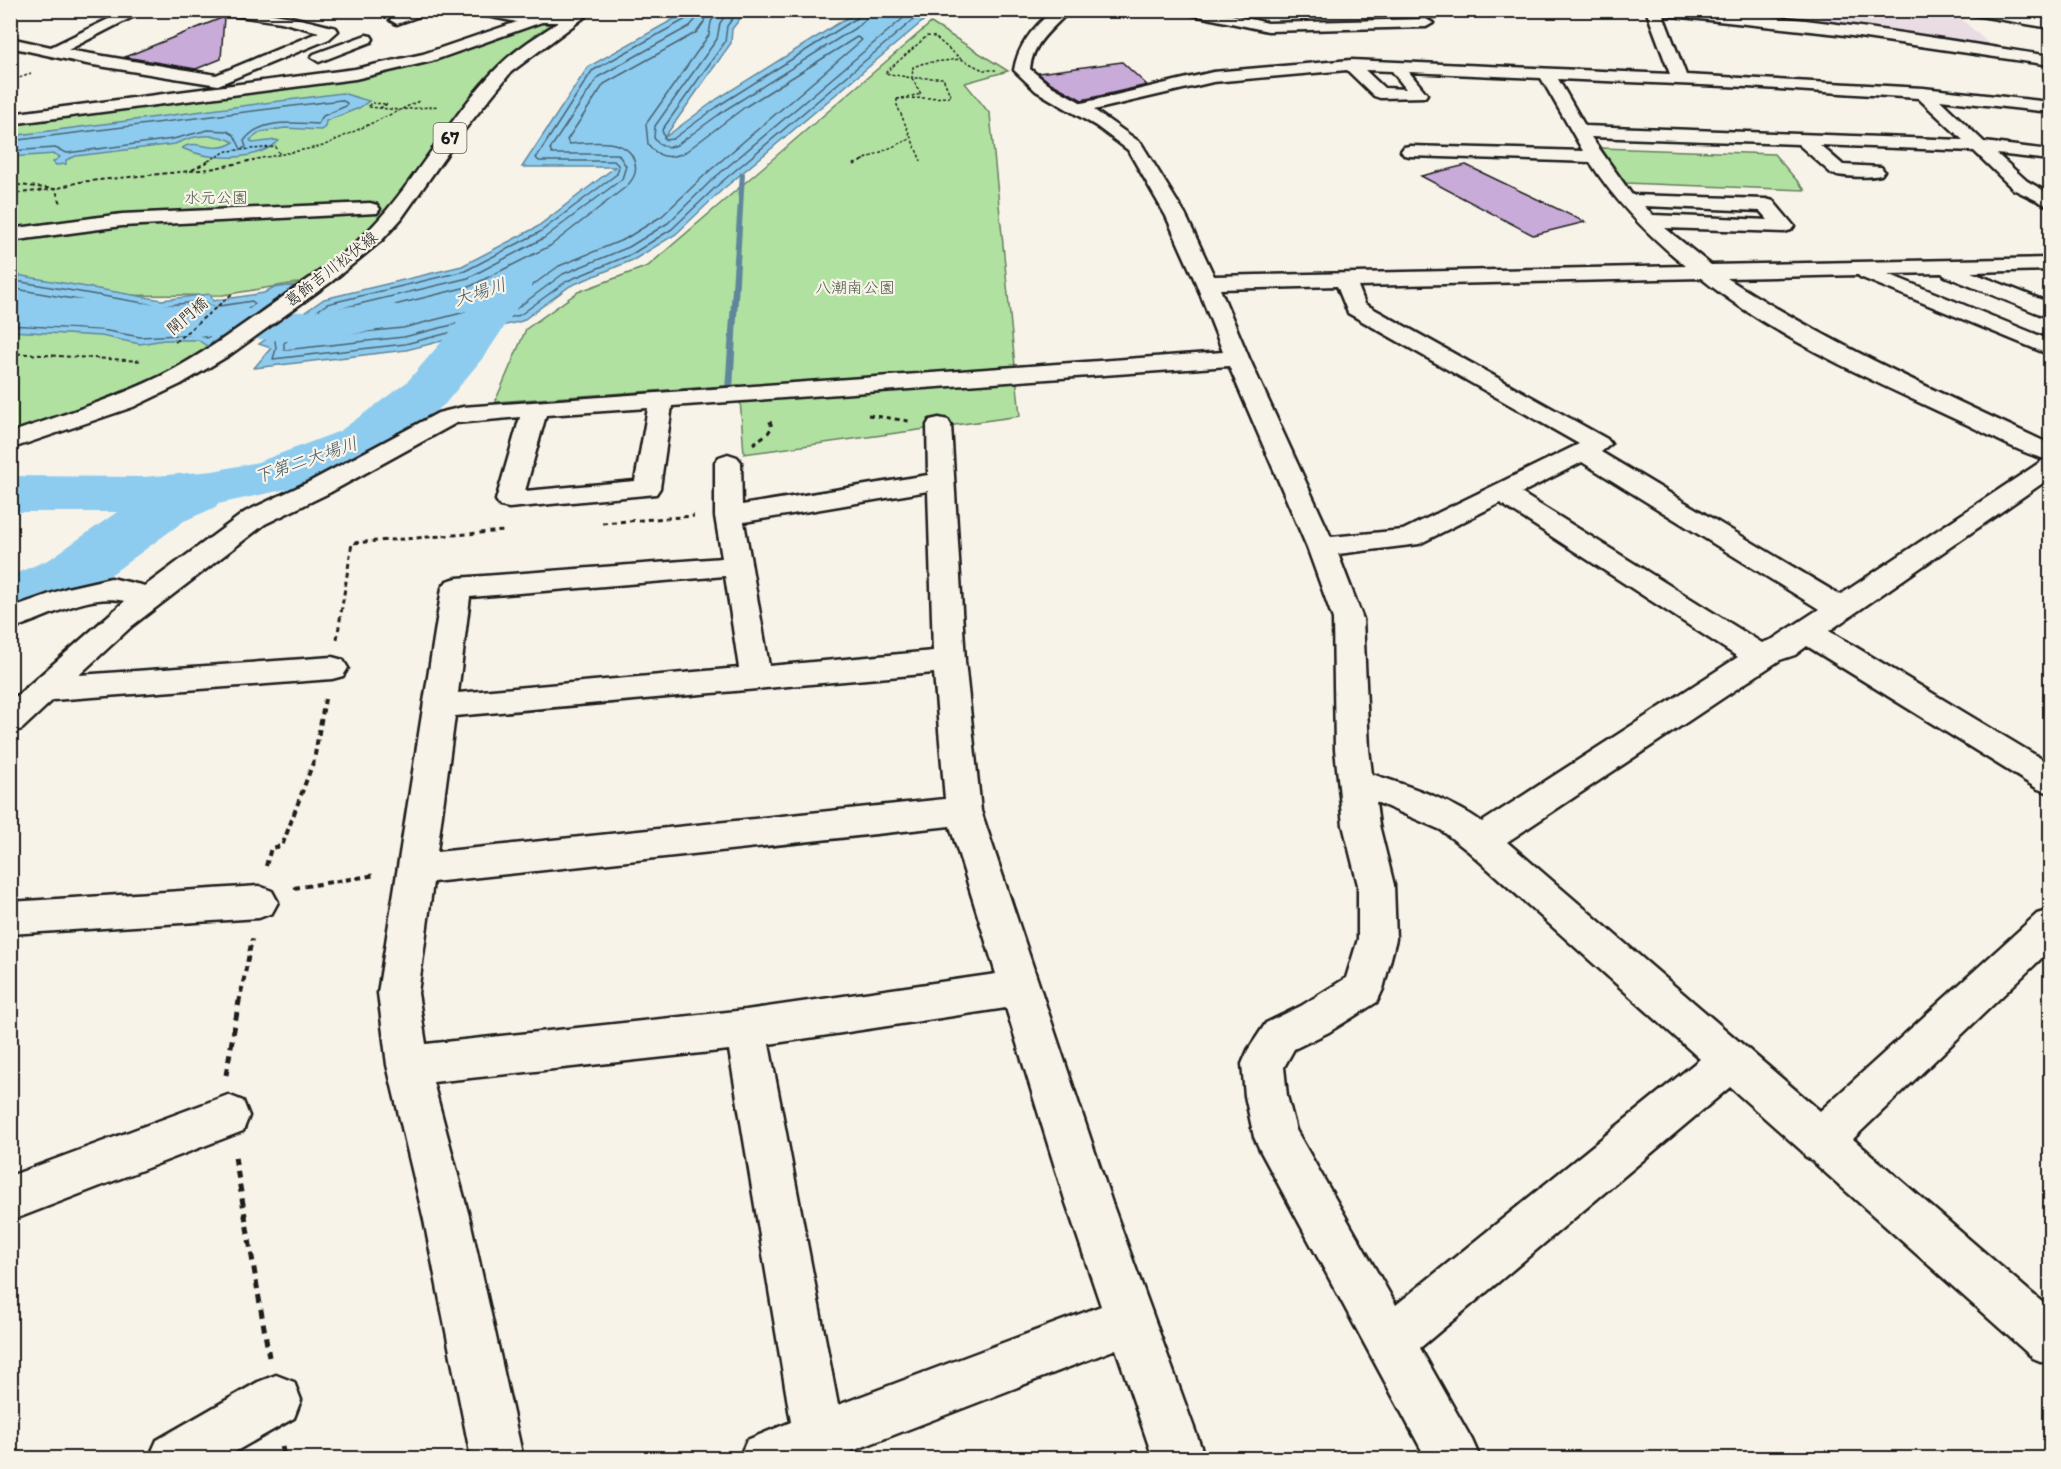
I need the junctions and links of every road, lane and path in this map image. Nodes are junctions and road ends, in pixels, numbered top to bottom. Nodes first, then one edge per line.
1 (224, 10) edge
2 (304, 10) edge
3 (430, 10) edge
4 (477, 10) edge
5 (1063, 10) edge
6 (1189, 10) edge
7 (1493, 10) edge
8 (1654, 10) edge
9 (1809, 10) edge
10 (1968, 10) edge
11 (135, 11) edge
12 (581, 14) edge
13 (282, 18) junction
14 (397, 20) dead end
15 (534, 20) junction
16 (1423, 20) edge
17 (2050, 24) edge
18 (1833, 30) junction
19 (366, 39) dead end
20 (10, 42) edge
21 (1850, 49) dead end
22 (54, 51) junction
23 (1996, 52) junction
24 (281, 53) junction
25 (1453, 56) dead end
26 (319, 57) junction
27 (961, 58) junction
28 (2050, 60) edge
29 (1351, 65) junction
30 (1396, 66) junction
31 (2010, 68) dead end
32 (1464, 69) junction
33 (1022, 70) junction
34 (1546, 72) junction
35 (355, 74) junction
36 (912, 78) junction
37 (1679, 78) junction
38 (218, 80) junction
39 (248, 88) junction
40 (2031, 91) dead end
41 (1923, 93) junction
42 (896, 98) junction
43 (419, 101) dead end
44 (442, 106) dead end
45 (2048, 107) edge
46 (380, 108) junction
47 (1080, 108) junction
48 (400, 110) junction
49 (10, 119) edge
50 (1579, 131) junction
51 (912, 138) junction
52 (1803, 140) junction
53 (1977, 146) junction
54 (1410, 151) dead end
55 (280, 155) junction
56 (2050, 155) edge
57 (1595, 158) junction
58 (921, 161) dead end
59 (853, 165) dead end
60 (191, 171) junction
61 (1875, 171) dead end
62 (10, 184) edge
63 (55, 189) junction
64 (10, 195) edge
65 (1626, 200) junction
66 (2050, 201) edge
67 (370, 209) dead end
68 (1646, 220) junction
69 (19, 233) edge
70 (2050, 264) edge
71 (1936, 266) junction
72 (1854, 268) junction
73 (1706, 271) junction
74 (1345, 280) junction
75 (1207, 282) junction
76 (232, 294) dead end
77 (2050, 311) edge
78 (173, 343) dead end
79 (2050, 348) edge
80 (10, 353) edge
81 (1237, 358) junction
82 (145, 362) dead end
83 (660, 400) junction
84 (535, 409) junction
85 (765, 410) dead end
86 (939, 425) dead end
87 (10, 442) edge
88 (1583, 452) junction
89 (2050, 453) edge
90 (728, 462) joint
91 (2050, 466) edge
92 (942, 481) junction
93 (1502, 492) junction
94 (729, 514) junction
95 (597, 524) dead end
96 (516, 530) dead end
97 (1321, 547) junction
98 (738, 566) junction
99 (151, 597) junction
100 (1841, 609) junction
101 (10, 619) edge
102 (1807, 632) junction
103 (1761, 657) junction
104 (949, 661) junction
105 (332, 668) junction
106 (756, 679) junction
107 (47, 689) junction
108 (440, 706) junction
109 (10, 721) edge
110 (2050, 780) edge
111 (1358, 783) junction
112 (963, 812) junction
113 (1481, 841) junction
114 (416, 869) junction
115 (260, 898) junction
116 (10, 918) edge
117 (2050, 926) edge
118 (1018, 988) junction
119 (746, 1029) junction
120 (1730, 1061) junction
121 (408, 1065) junction
122 (228, 1116) junction
123 (1820, 1141) junction
124 (10, 1199) edge
125 (1131, 1319) junction
126 (2050, 1341) edge
127 (1389, 1342) junction
128 (276, 1400) junction
129 (819, 1439) junction
130 (176, 1458) edge
131 (284, 1458) edge
132 (496, 1458) edge
133 (765, 1458) edge
134 (1179, 1458) edge
135 (1454, 1458) edge

1 - 13 street
2 - 13 street
3 - 14 street
4 - 15 street
5 - 33 street
6 - 16 street
7 - 16 street
8 - 18 street
8 - 37 street
9 - 18 street
10 - 17 street
11 - 22 street
12 - 15 street
12 - 87 street, 葛飾吉川松伏線 / 67
13 - 24 street
15 - 35 street
18 - 21 street
18 - 23 street
19 - 26 street
20 - 22 street
22 - 38 street
23 - 28 street
23 - 31 street
24 - 26 street
24 - 38 street
25 - 32 street
26 - 35 street
27 - 33 path
27 - 36 path
27 - 36 path
29 - 30 street
29 - 30 street
29 - 47 street
30 - 32 street
32 - 34 street
33 - 47 street
34 - 37 street
34 - 50 street
35 - 39 street
36 - 42 path
36 - 42 path
37 - 41 street
38 - 39 street
39 - 49 street
40 - 45 street
41 - 45 street
41 - 53 street
42 - 51 path
43 - 48 path
44 - 48 path
46 - 46 path
46 - 48 path
47 - 75 street
48 - 55 path
50 - 52 street
50 - 57 street
51 - 58 path
51 - 59 path
52 - 53 street
52 - 61 street
53 - 56 street
53 - 66 street
54 - 57 street
55 - 60 path
55 - 60 path
57 - 65 street
60 - 63 path
62 - 63 path
63 - 64 path
65 - 68 street
65 - 68 street
67 - 69 street
68 - 73 street
70 - 71 street
71 - 72 street
71 - 77 street
72 - 73 street
72 - 79 street
73 - 74 street
73 - 89 street
74 - 75 street
74 - 88 street
75 - 81 street
76 - 78 path, 閘門橋
80 - 82 path
81 - 83 street
81 - 97 street
83 - 84 street
83 - 84 street
84 - 99 street
85 - 90 path
86 - 92 street
88 - 93 street
88 - 100 street
90 - 94 street
91 - 100 street
92 - 94 street
92 - 104 street
93 - 97 street
93 - 103 street
94 - 95 path
94 - 98 street
96 - 105 path
97 - 111 street
98 - 106 street
98 - 108 street
99 - 101 street
99 - 107 street
100 - 102 street
102 - 103 street
102 - 110 street
103 - 113 street
104 - 106 street
104 - 112 street
105 - 107 street
105 - 115 path
106 - 108 street
107 - 109 street
108 - 114 street
111 - 113 street
111 - 127 street
112 - 114 street
112 - 118 street
113 - 120 street
114 - 115 path
114 - 121 street
115 - 116 street
115 - 122 path
117 - 123 street
118 - 119 street
118 - 125 street
119 - 121 street
119 - 129 street
120 - 123 street
120 - 127 street
121 - 132 street
122 - 124 street
122 - 128 path
123 - 126 street
125 - 129 street
125 - 134 street
127 - 135 street
128 - 130 street
128 - 131 path
129 - 133 street

